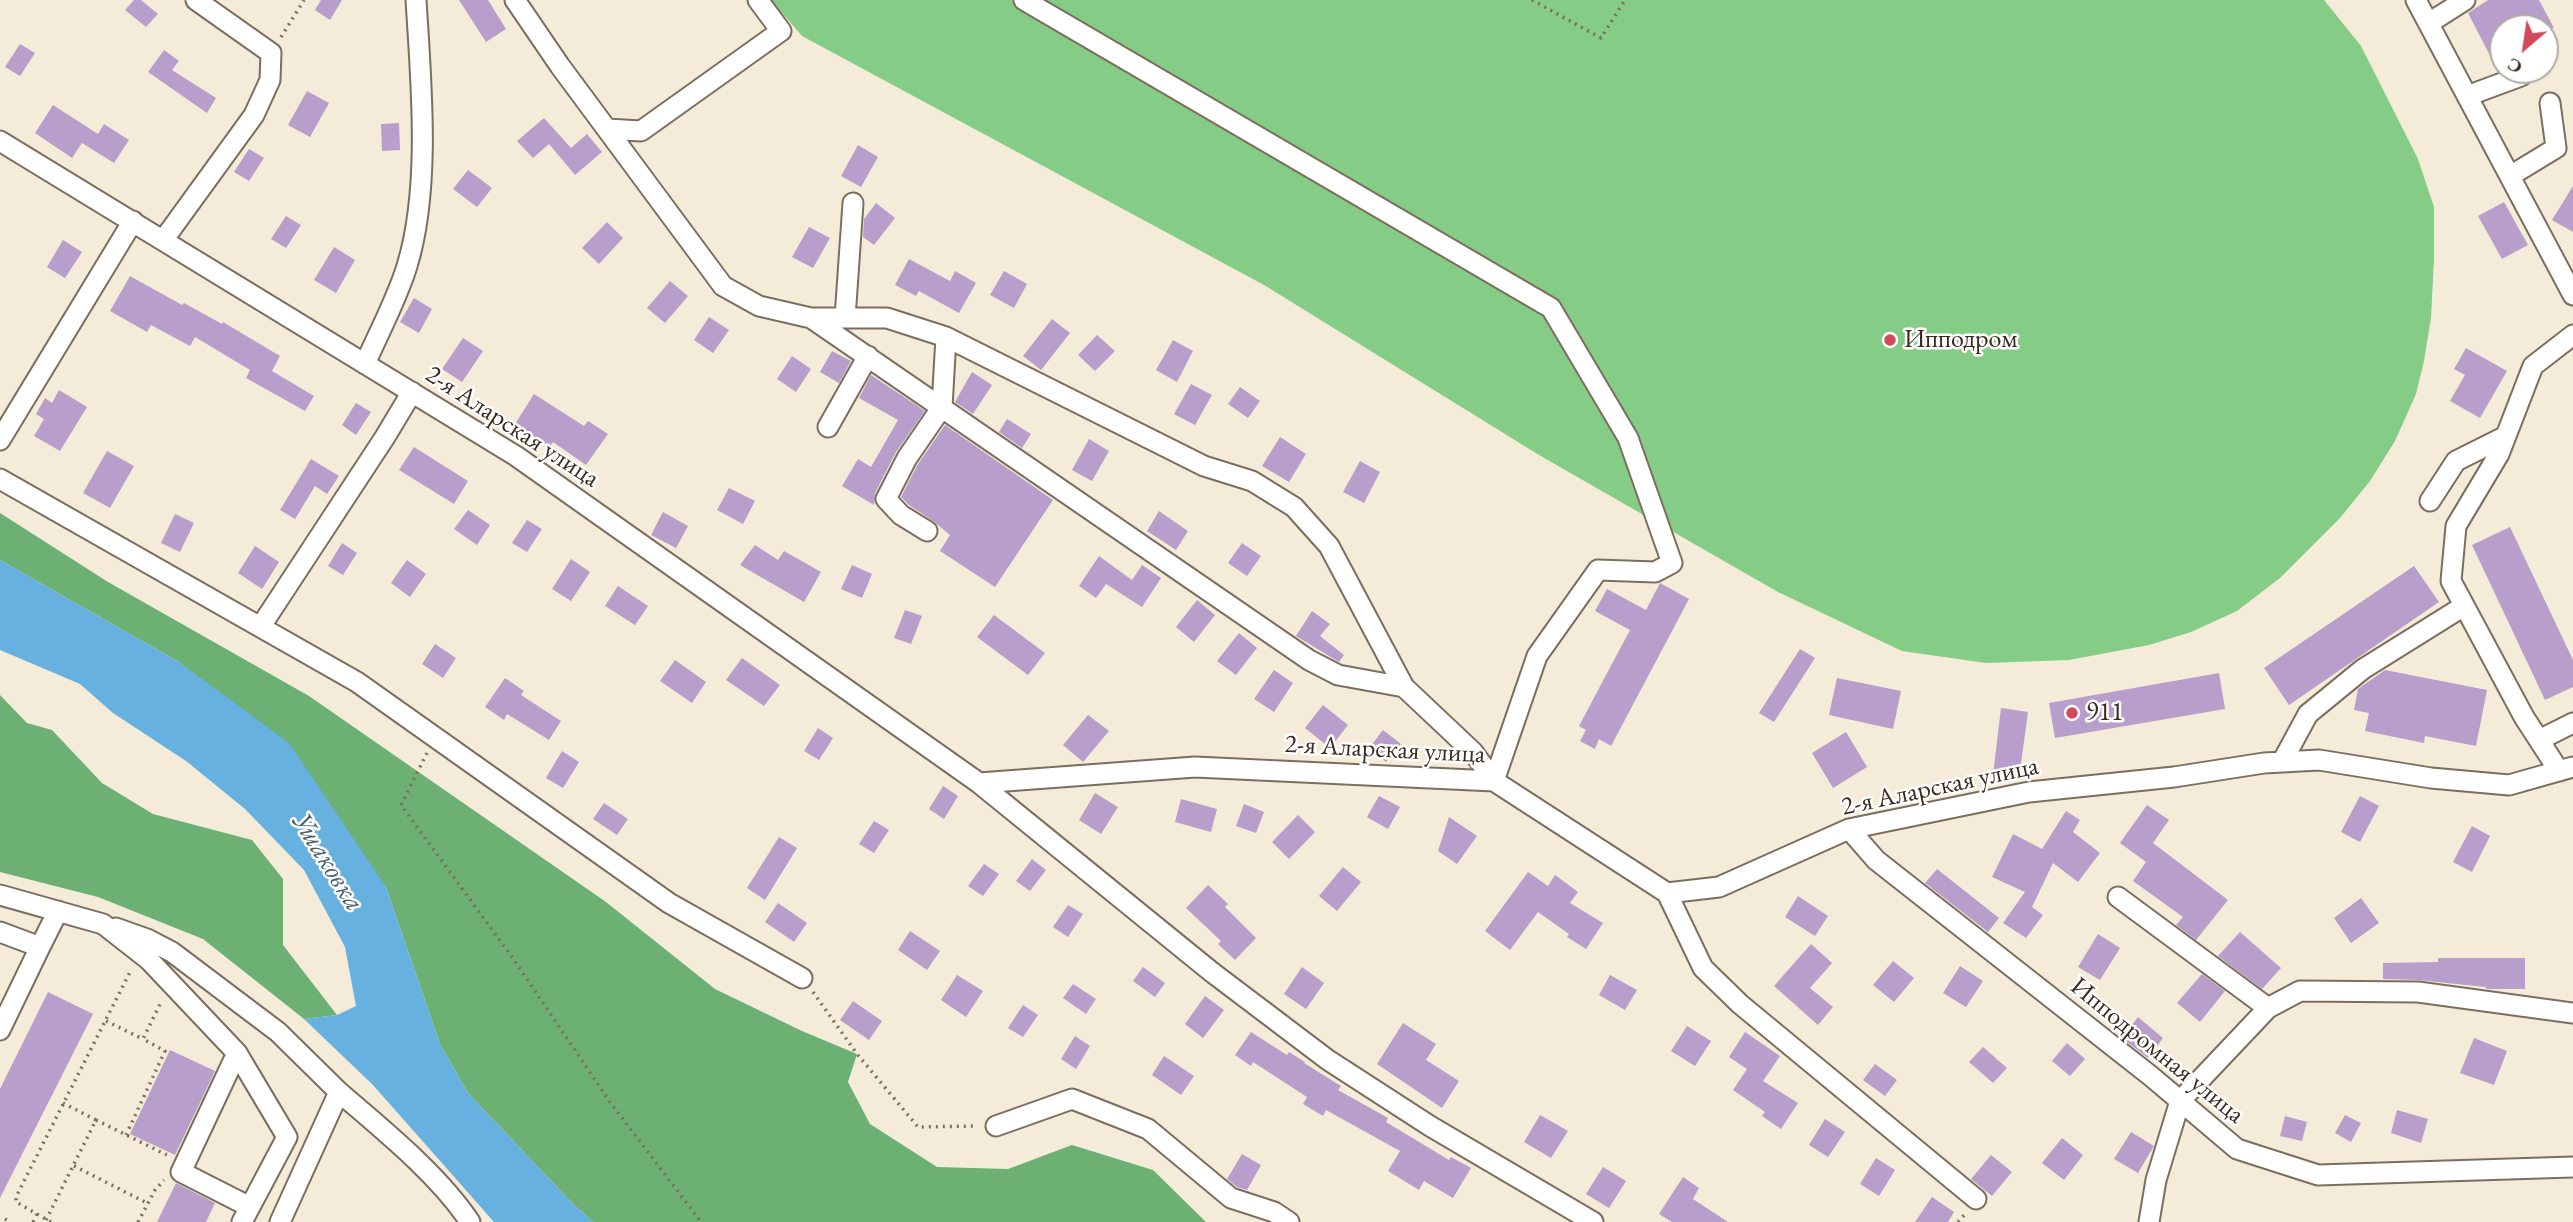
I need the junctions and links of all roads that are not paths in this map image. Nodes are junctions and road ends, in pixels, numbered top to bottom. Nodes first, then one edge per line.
1 (196, 0) edge
2 (416, 0) edge
3 (515, 0) edge
4 (758, 0) edge
5 (1024, 0) edge
6 (2416, 0) edge
7 (2465, 0) edge
8 (2429, 23) junction
9 (2499, 84) edge
10 (2467, 96) junction
11 (2550, 103) dead end
12 (607, 129) junction
13 (0, 141) edge
14 (2510, 176) junction
15 (853, 203) dead end
16 (133, 221) junction
17 (164, 239) junction
18 (2573, 295) edge
19 (811, 318) junction
20 (845, 318) junction
21 (2573, 335) edge
22 (946, 337) junction
23 (868, 356) junction
24 (365, 364) junction
25 (412, 392) junction
26 (942, 407) junction
27 (828, 427) dead end
28 (2506, 436) junction
29 (0, 440) edge
30 (0, 479) edge
31 (2430, 500) dead end
32 (927, 531) dead end
33 (2464, 606) junction
34 (261, 626) junction
35 (1404, 687) junction
36 (2573, 723) edge
37 (2539, 740) junction
38 (2282, 762) junction
39 (2566, 769) edge
40 (1494, 781) junction
41 (979, 783) junction
42 (1849, 829) junction
43 (1667, 893) junction
44 (0, 895) edge
45 (2118, 897) dead end
46 (58, 911) junction
47 (103, 924) junction
48 (0, 932) edge
49 (40, 947) junction
50 (802, 978) road end
51 (2268, 1008) junction
52 (2573, 1013) edge
53 (0, 1030) edge
54 (237, 1053) junction
55 (339, 1092) junction
56 (2180, 1101) junction
57 (996, 1126) road end
58 (2573, 1147) edge
59 (2573, 1167) edge
60 (1976, 1199) dead end
61 (246, 1214) edge
62 (279, 1222) edge
63 (470, 1222) edge
64 (1289, 1222) edge
65 (1593, 1222) edge
66 (2149, 1222) edge

1 - 17 street
2 - 24 street
3 - 12 street
4 - 12 street
5 - 40 street
6 - 8 street
7 - 8 street
8 - 10 street
9 - 10 street
10 - 14 street
11 - 14 street
12 - 19 street
13 - 16 street, 2-я Аларская улица
14 - 18 street
15 - 20 street
16 - 17 street, 2-я Аларская улица
16 - 29 street
17 - 24 street, 2-я Аларская улица
19 - 20 street
19 - 23 street
20 - 22 street
21 - 28 street
22 - 26 street
22 - 35 street
23 - 26 street
23 - 27 street
24 - 25 street, 2-я Аларская улица
25 - 34 street
25 - 41 street, 2-я Аларская улица
26 - 32 street
26 - 35 street
28 - 31 street
28 - 33 street
30 - 34 street
33 - 37 street
33 - 38 street
34 - 50 street
35 - 40 street
36 - 37 street
37 - 39 street
38 - 39 street, 2-я Аларская улица
38 - 42 street, 2-я Аларская улица
40 - 41 street, 2-я Аларская улица
40 - 43 street, 2-я Аларская улица
41 - 65 street, 2-я Аларская улица
42 - 43 street, 2-я Аларская улица
42 - 56 street, Ипподромная улица
43 - 60 street
44 - 46 street
45 - 51 street
46 - 47 street
46 - 49 street
47 - 54 street
47 - 55 street
48 - 49 street
49 - 53 street
51 - 52 street
51 - 56 street
54 - 61 street
54 - 61 street
55 - 62 street
55 - 63 street
56 - 59 street, Ипподромная улица
56 - 66 street
57 - 64 street
58 - 59 street

